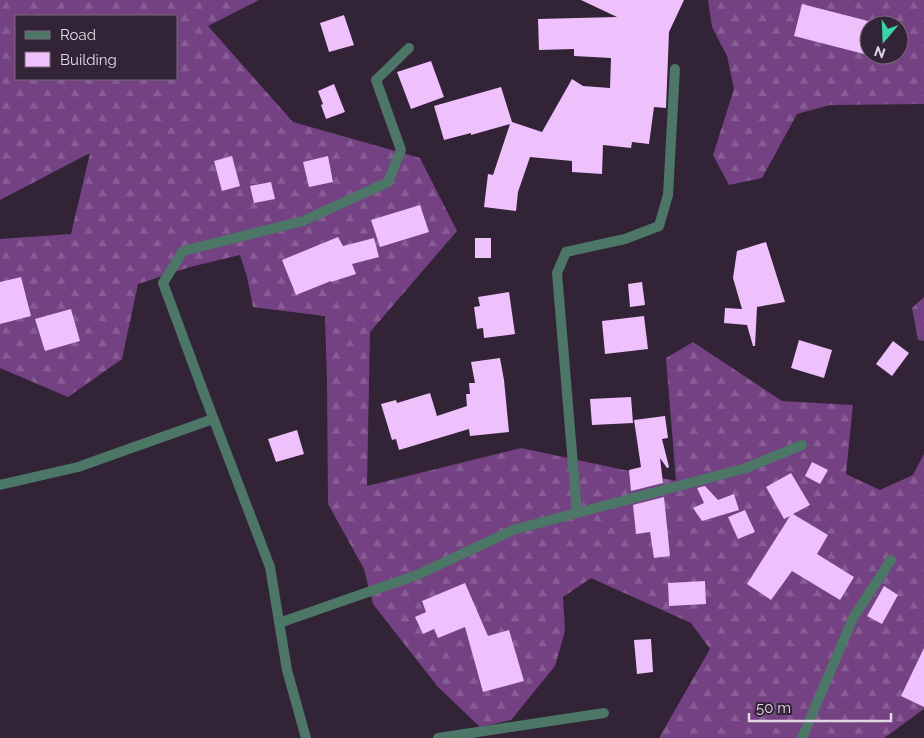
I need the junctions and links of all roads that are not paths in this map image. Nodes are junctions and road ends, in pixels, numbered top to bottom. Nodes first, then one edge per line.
1 (409, 48) dead end
2 (675, 69) dead end
3 (213, 419) junction
4 (802, 445) dead end
5 (0, 485) edge
6 (577, 512) junction
7 (891, 560) dead end
8 (279, 623) junction
9 (604, 712) dead end
10 (306, 738) edge
11 (438, 738) edge
12 (802, 738) edge

1 - 3 street
2 - 6 street
3 - 5 street
3 - 8 street
4 - 6 street
6 - 8 street
7 - 12 street
8 - 10 street
9 - 11 street

